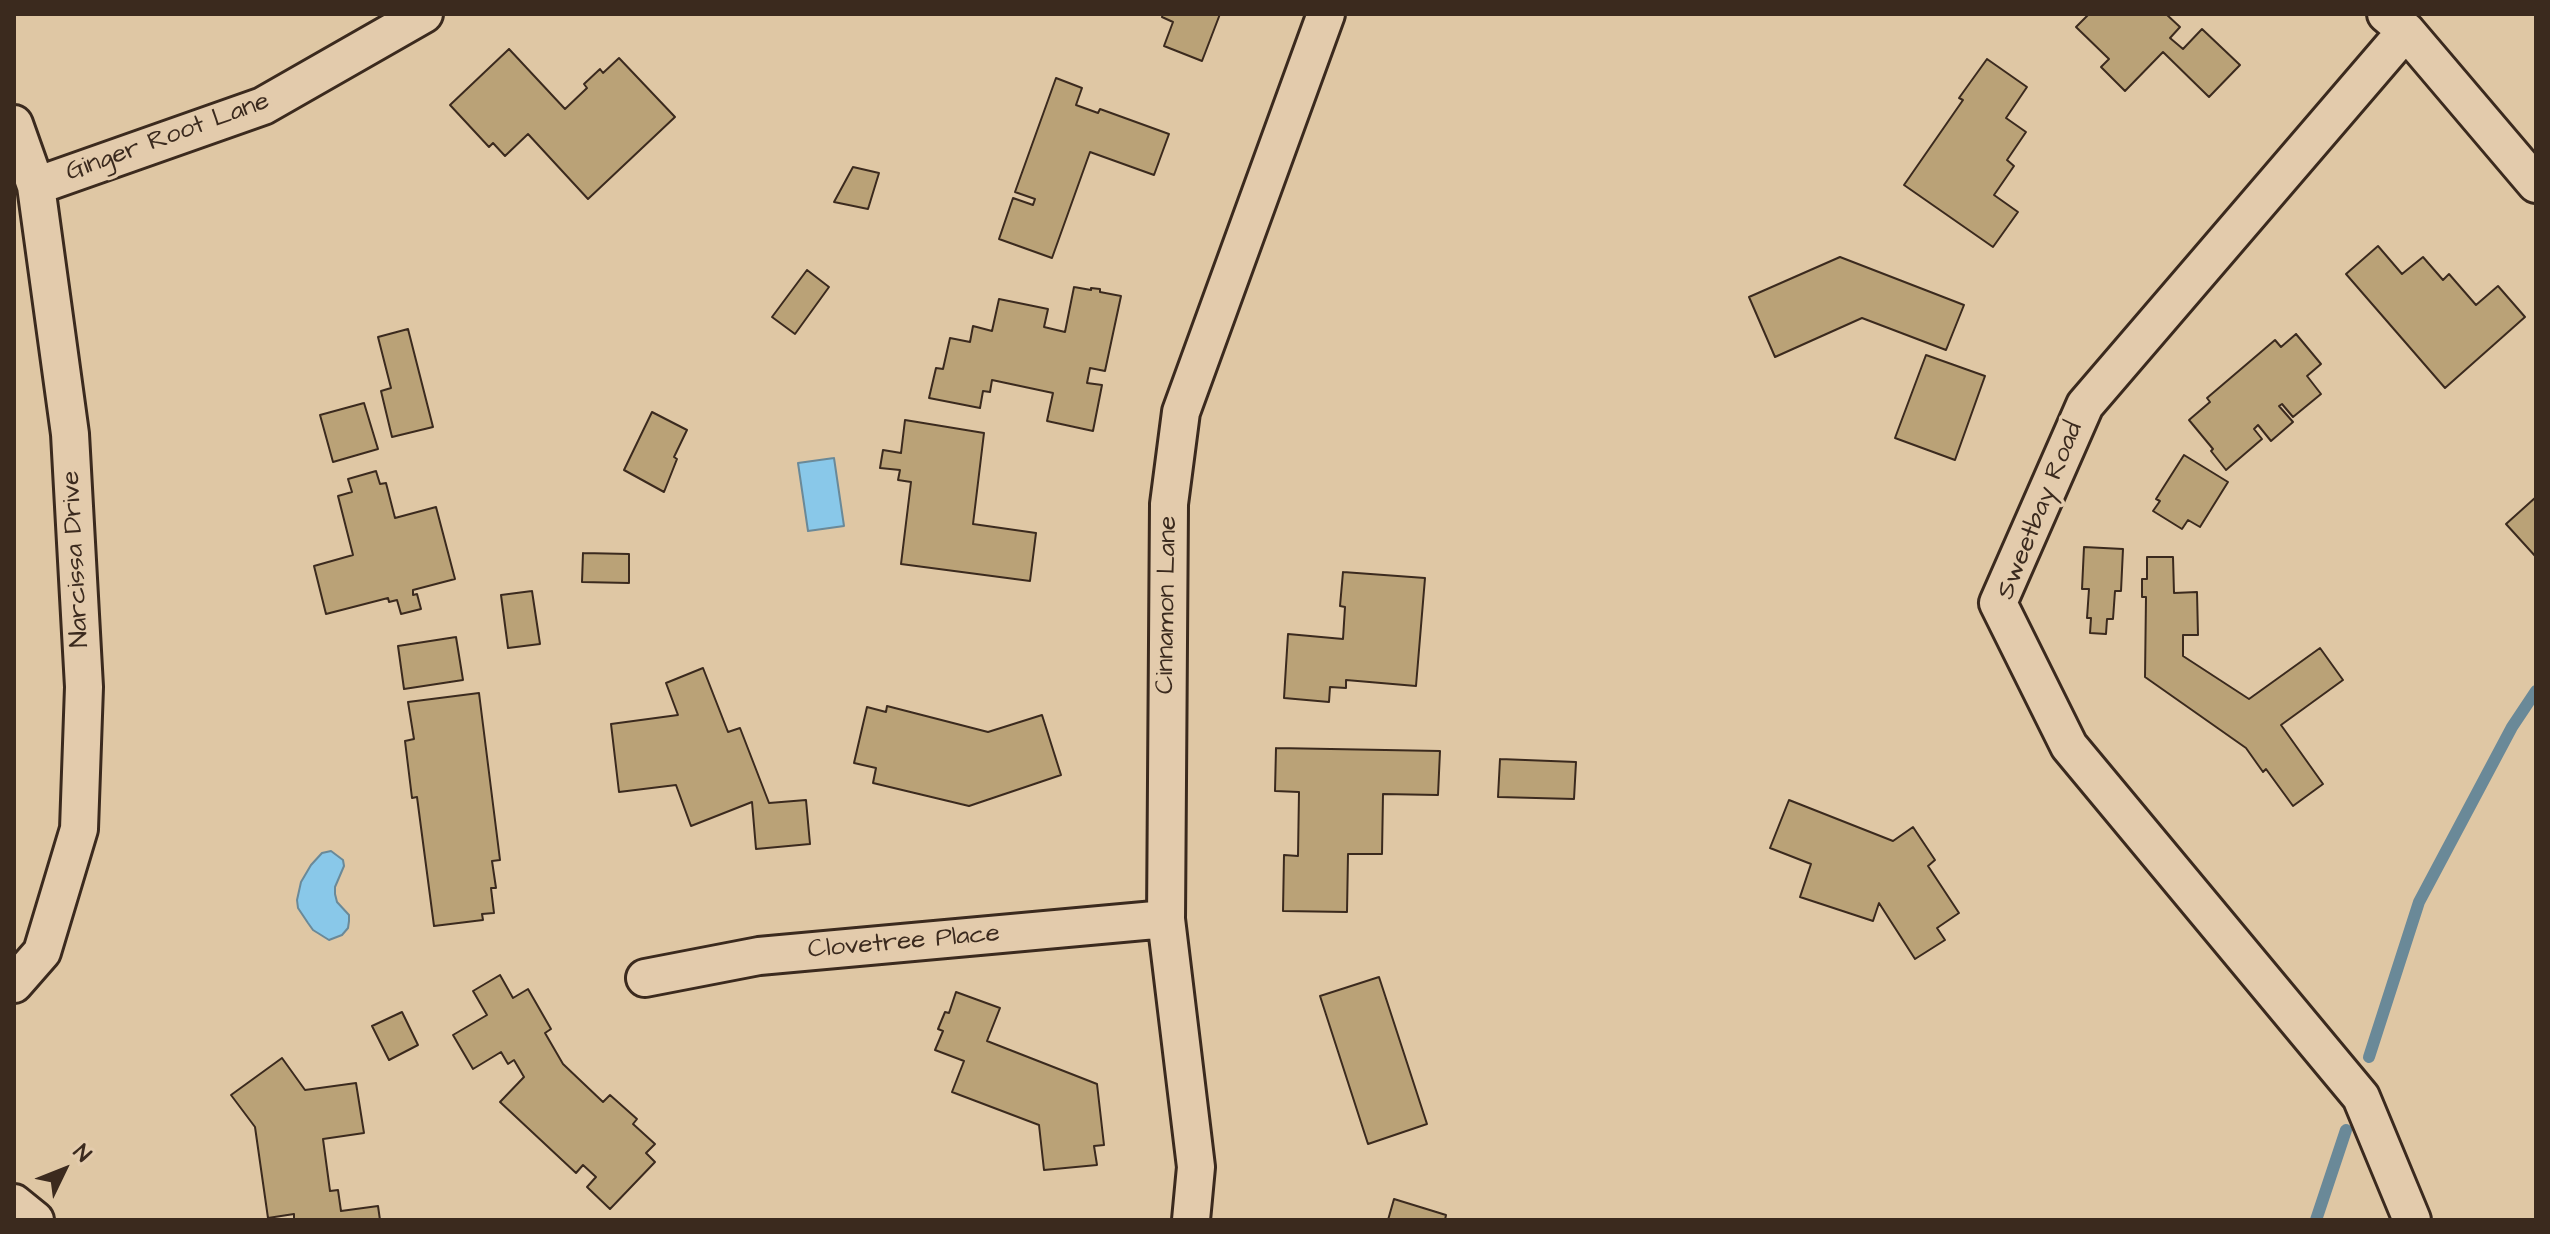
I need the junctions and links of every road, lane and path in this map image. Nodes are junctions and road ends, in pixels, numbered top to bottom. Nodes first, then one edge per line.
1 (424, 14) edge
2 (1326, 14) edge
3 (2396, 23) edge
4 (14, 124) edge
5 (2536, 184) edge
6 (36, 186) junction
7 (1166, 919) junction
8 (645, 978) dead end
9 (14, 984) edge
10 (14, 1203) edge
11 (35, 1220) edge
12 (1191, 1220) edge
13 (2412, 1220) edge

1 - 6 street, Ginger Root Lane
2 - 7 street, Cinnamon Lane
3 - 5 street
3 - 13 street, Sweetbay Road
4 - 6 street, Narcissa Drive
6 - 9 street, Narcissa Drive
7 - 8 street, Clovetree Place
7 - 12 street, Cinnamon Lane
10 - 11 street

